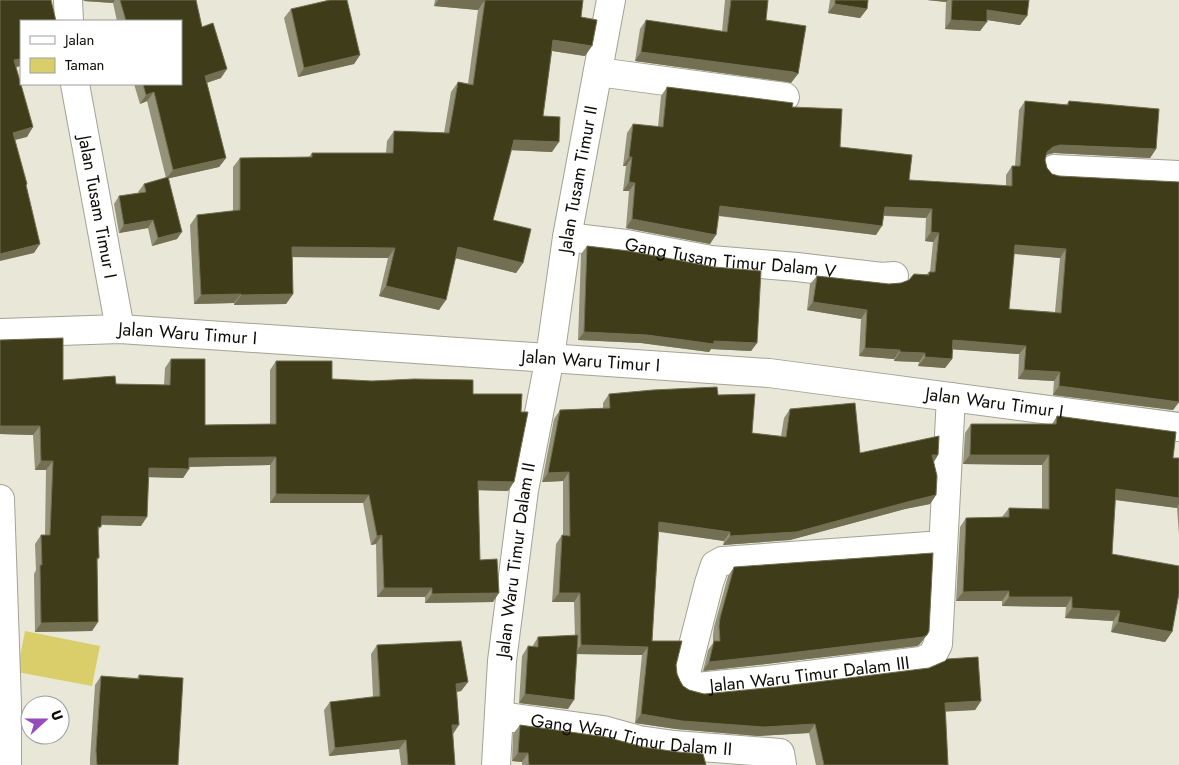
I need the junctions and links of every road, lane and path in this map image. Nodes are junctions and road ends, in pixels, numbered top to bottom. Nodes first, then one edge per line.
1 (68, 0) edge
2 (611, 0) edge
3 (69, 20) edge
4 (598, 72) junction
5 (75, 85) edge
6 (785, 97) dead end
7 (1054, 168) dead end
8 (1179, 175) edge
9 (567, 237) junction
10 (894, 276) dead end
11 (120, 329) junction
12 (0, 333) edge
13 (550, 357) junction
14 (951, 397) junction
15 (1179, 428) edge
16 (0, 499) edge
17 (943, 545) junction
18 (499, 716) junction
19 (7, 765) edge
20 (496, 765) edge
21 (782, 765) edge

1 - 3 street
2 - 4 street, Jalan Tusam Timur II
4 - 6 street
4 - 9 street, Jalan Tusam Timur II
5 - 11 street, Jalan Tusam Timur I
7 - 8 street
9 - 10 street, Gang Tusam Timur Dalam V
9 - 13 street, Jalan Tusam Timur II
11 - 12 street, Jalan Waru Timur I
11 - 13 street, Jalan Waru Timur I
13 - 14 street, Jalan Waru Timur I
13 - 18 street, Jalan Waru Timur Dalam II
14 - 15 street, Jalan Waru Timur I
14 - 17 street, Jalan Waru Timur Dalam III
16 - 19 street
17 - 17 street, Jalan Waru Timur Dalam III
18 - 20 street, Jalan Waru Timur Dalam II
18 - 21 street, Gang Waru Timur Dalam II

